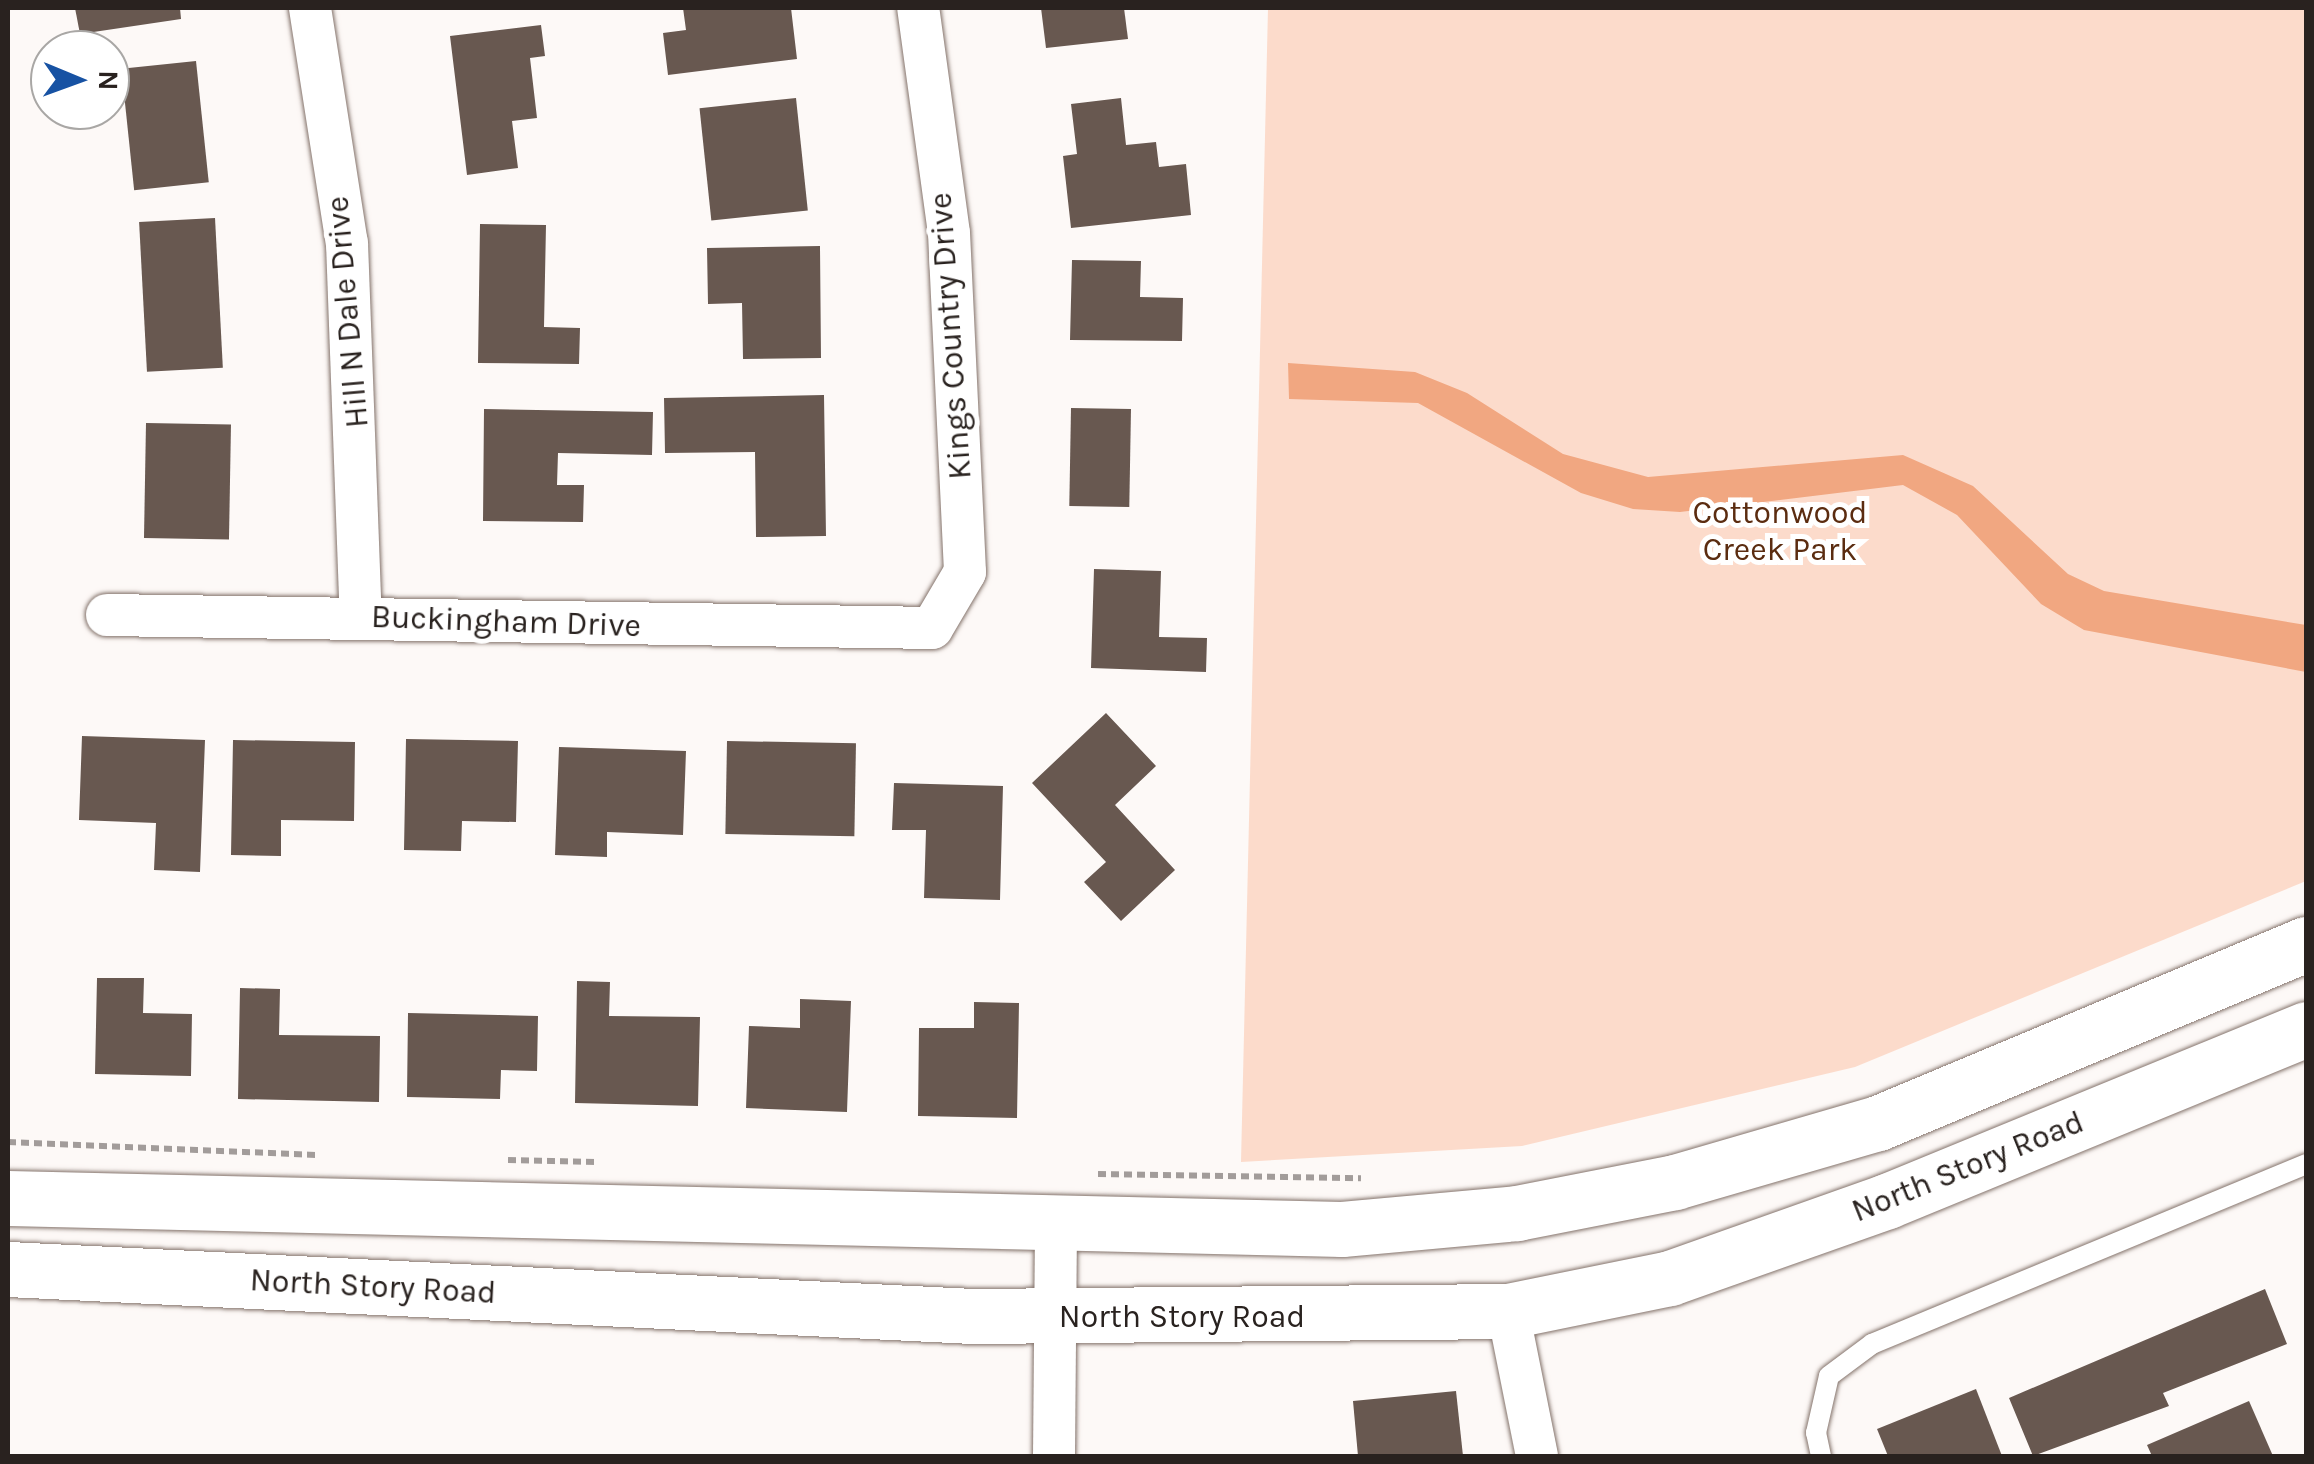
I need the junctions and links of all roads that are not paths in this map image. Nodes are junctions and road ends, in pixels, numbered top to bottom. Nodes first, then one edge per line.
1 (310, 8) edge
2 (918, 8) edge
3 (107, 615) dead end
4 (361, 618) junction
5 (904, 631) joint
6 (2306, 944) edge
7 (2156, 1007) junction
8 (2306, 1029) edge
9 (2187, 1079) junction
10 (2306, 1164) edge
11 (8, 1198) edge
12 (1056, 1225) junction
13 (8, 1269) edge
14 (1508, 1312) junction
15 (1057, 1317) junction
16 (1054, 1456) edge
17 (1538, 1456) edge
18 (1821, 1456) edge

1 - 4 street, Hill N Dale Drive
2 - 5 street, Kings Country Drive
3 - 4 street, Buckingham Drive
4 - 5 street, Buckingham Drive
6 - 7 main road
7 - 9 main road
7 - 12 main road
8 - 9 main road, North Story Road
9 - 14 main road, North Story Road
10 - 18 lane
11 - 12 main road
12 - 15 street
13 - 15 main road, North Story Road
14 - 15 main road, North Story Road
14 - 17 street
15 - 16 street

